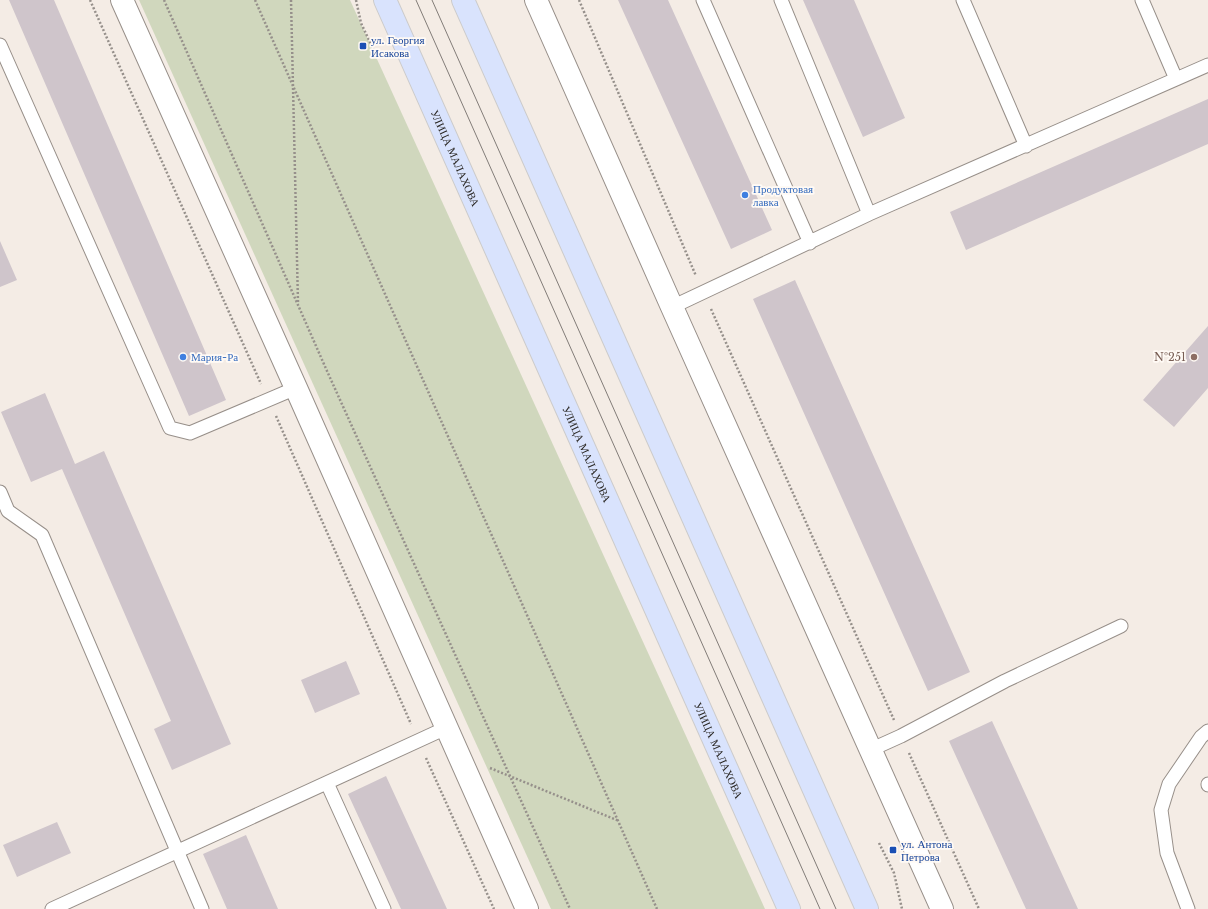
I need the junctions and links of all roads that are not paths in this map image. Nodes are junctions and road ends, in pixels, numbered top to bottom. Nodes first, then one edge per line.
1 (122, 0) edge
2 (385, 0) edge
3 (463, 0) edge
4 (536, 0) edge
5 (703, 0) edge
6 (781, 0) edge
7 (963, 0) edge
8 (1142, 0) edge
9 (0, 45) edge
10 (1208, 65) edge
11 (1176, 79) junction
12 (1026, 146) junction
13 (869, 214) junction
14 (810, 242) junction
15 (672, 307) junction
16 (296, 388) junction
17 (0, 492) edge
18 (1121, 626) dead end
19 (446, 728) junction
20 (1208, 730) edge
21 (870, 750) junction
22 (328, 783) junction
23 (177, 852) junction
24 (52, 909) edge
25 (202, 909) edge
26 (384, 909) edge
27 (527, 909) edge
28 (789, 909) edge
29 (867, 909) edge
30 (942, 909) edge
31 (1188, 909) edge

1 - 16 street
2 - 28 main road, УЛИЦА МАЛАХОВА
3 - 29 main road
4 - 15 street
5 - 14 lane
6 - 13 lane
7 - 12 lane
8 - 11 lane
9 - 16 lane
10 - 11 lane
11 - 12 lane
12 - 13 lane
13 - 14 lane
14 - 15 lane
15 - 21 street
16 - 19 street
17 - 23 lane
18 - 21 lane
19 - 22 lane
19 - 27 street
20 - 31 lane
21 - 30 street
22 - 23 lane
22 - 26 lane
23 - 24 lane
23 - 25 lane

